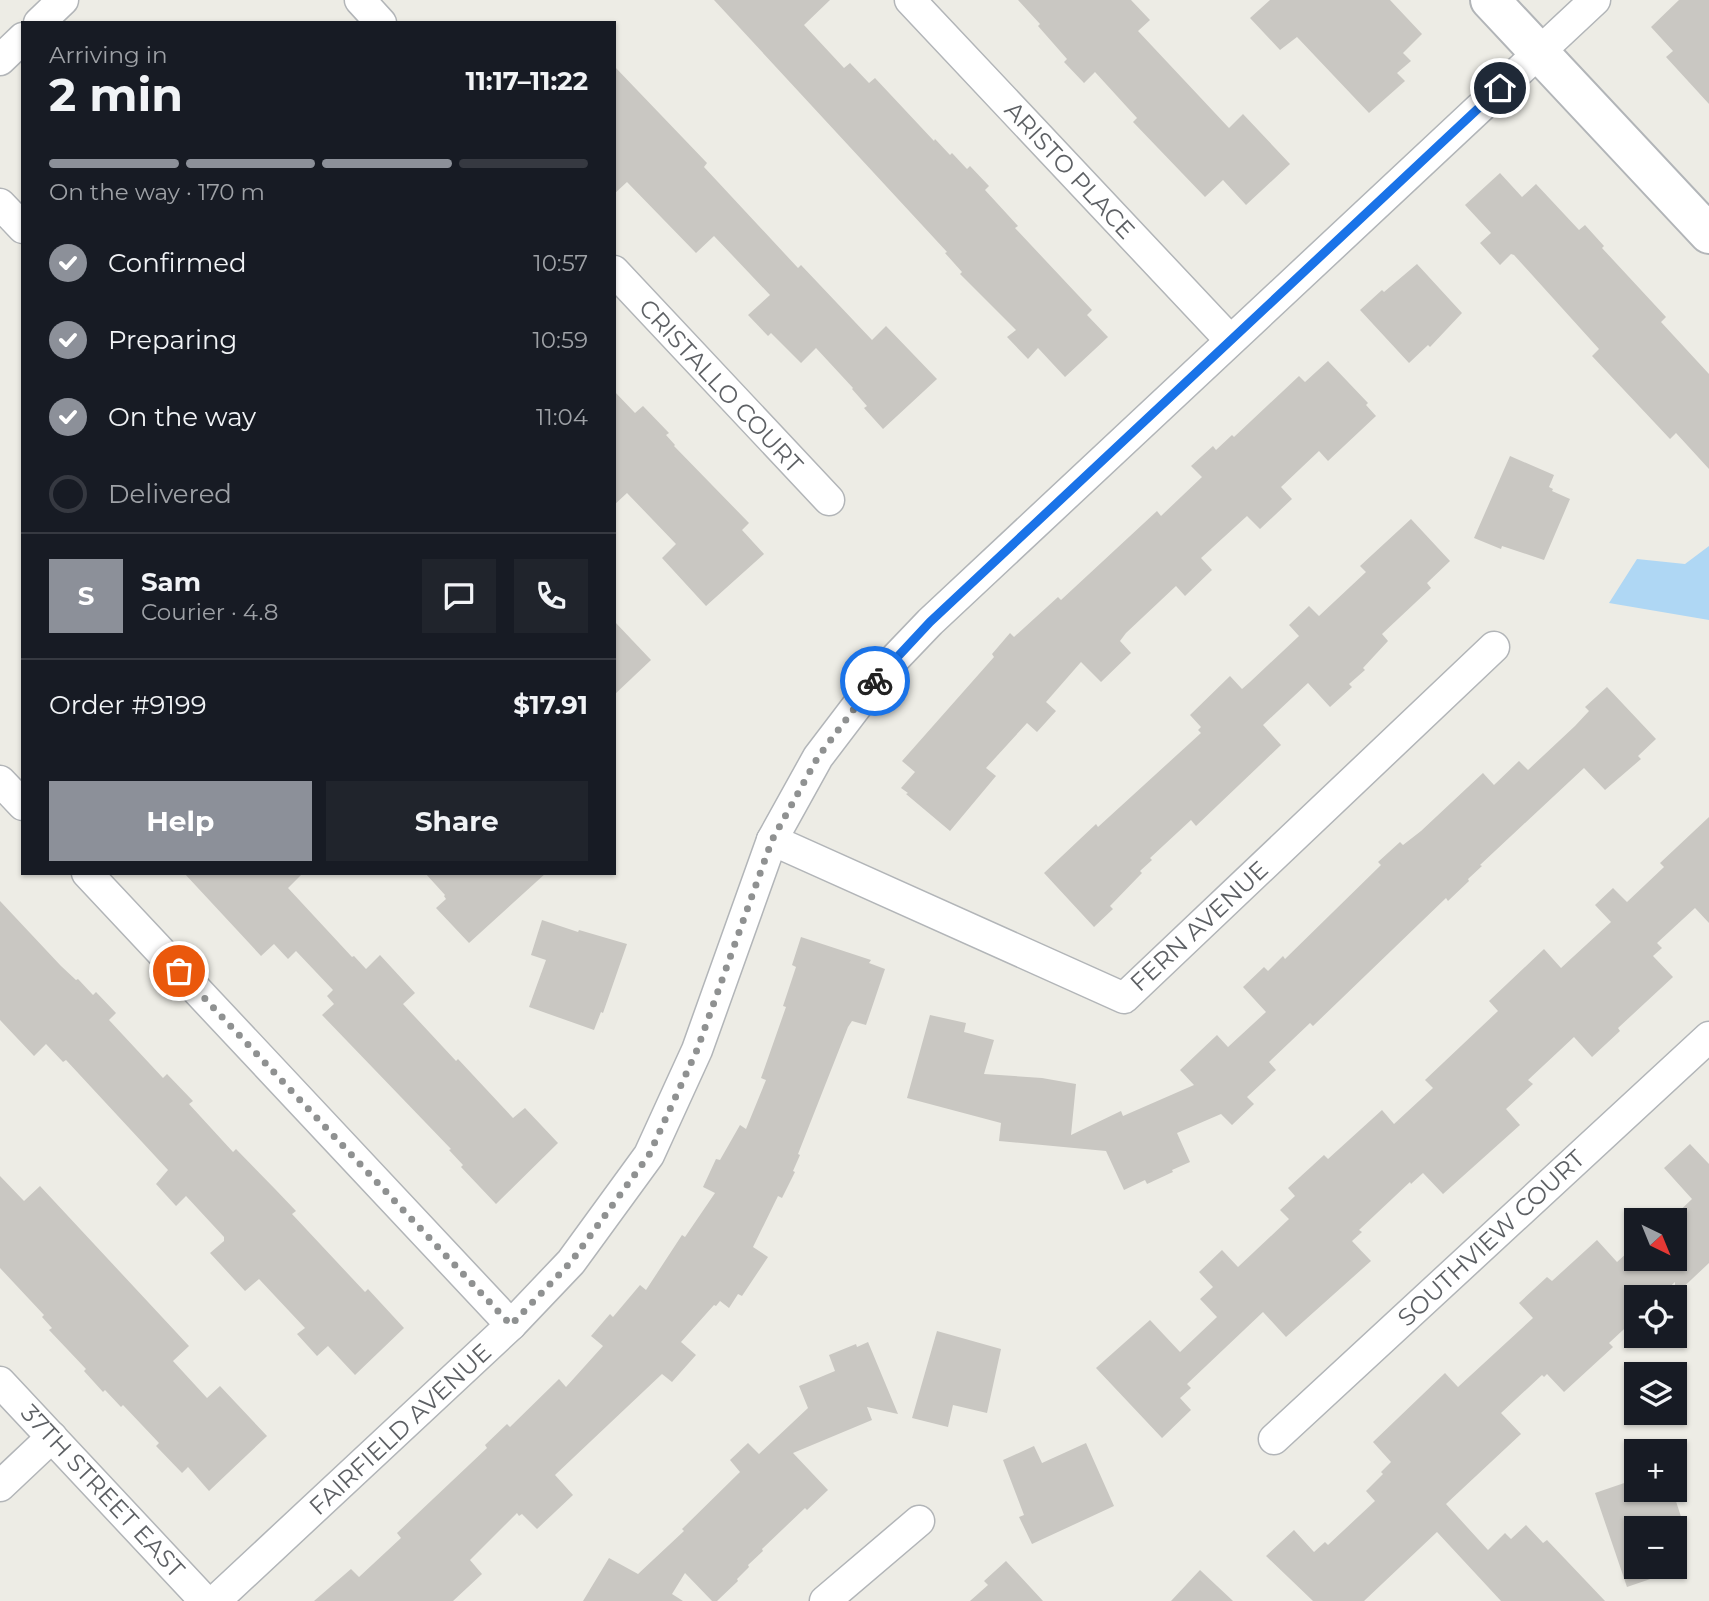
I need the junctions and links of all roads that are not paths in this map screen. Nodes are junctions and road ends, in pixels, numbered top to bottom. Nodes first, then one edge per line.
1 (64, 0) edge
2 (360, 0) edge
3 (910, 0) edge
4 (1490, 0) edge
5 (1595, 0) edge
6 (41, 21) edge
7 (380, 21) edge
8 (21, 40) edge
9 (1538, 51) junction
10 (0, 60) edge
11 (0, 204) edge
12 (21, 226) edge
13 (1709, 234) edge
14 (616, 273) edge
15 (1230, 340) junction
16 (828, 500) dead end
17 (1494, 647) dead end
18 (0, 781) edge
19 (21, 803) edge
20 (772, 840) junction
21 (89, 875) edge
22 (1709, 1037) edge
23 (511, 1325) junction
24 (0, 1381) edge
25 (52, 1437) junction
26 (1274, 1440) dead end
27 (0, 1486) edge
28 (919, 1521) dead end
29 (205, 1601) edge
30 (215, 1601) edge
31 (825, 1601) edge

1 - 6 street
2 - 7 street
3 - 15 street, ARISTO PLACE
4 - 9 street
5 - 9 street, FAIRFIELD AVENUE
8 - 10 street
9 - 13 street
9 - 15 street, FAIRFIELD AVENUE
11 - 12 street
14 - 16 street, CRISTALLO COURT
15 - 20 street, FAIRFIELD AVENUE
17 - 20 street, FERN AVENUE
18 - 19 street
20 - 23 street, FAIRFIELD AVENUE
21 - 23 street
22 - 26 street, SOUTHVIEW COURT
23 - 30 street, FAIRFIELD AVENUE
24 - 25 street, 37TH STREET EAST
25 - 27 street
25 - 29 street, 37TH STREET EAST
28 - 31 street

